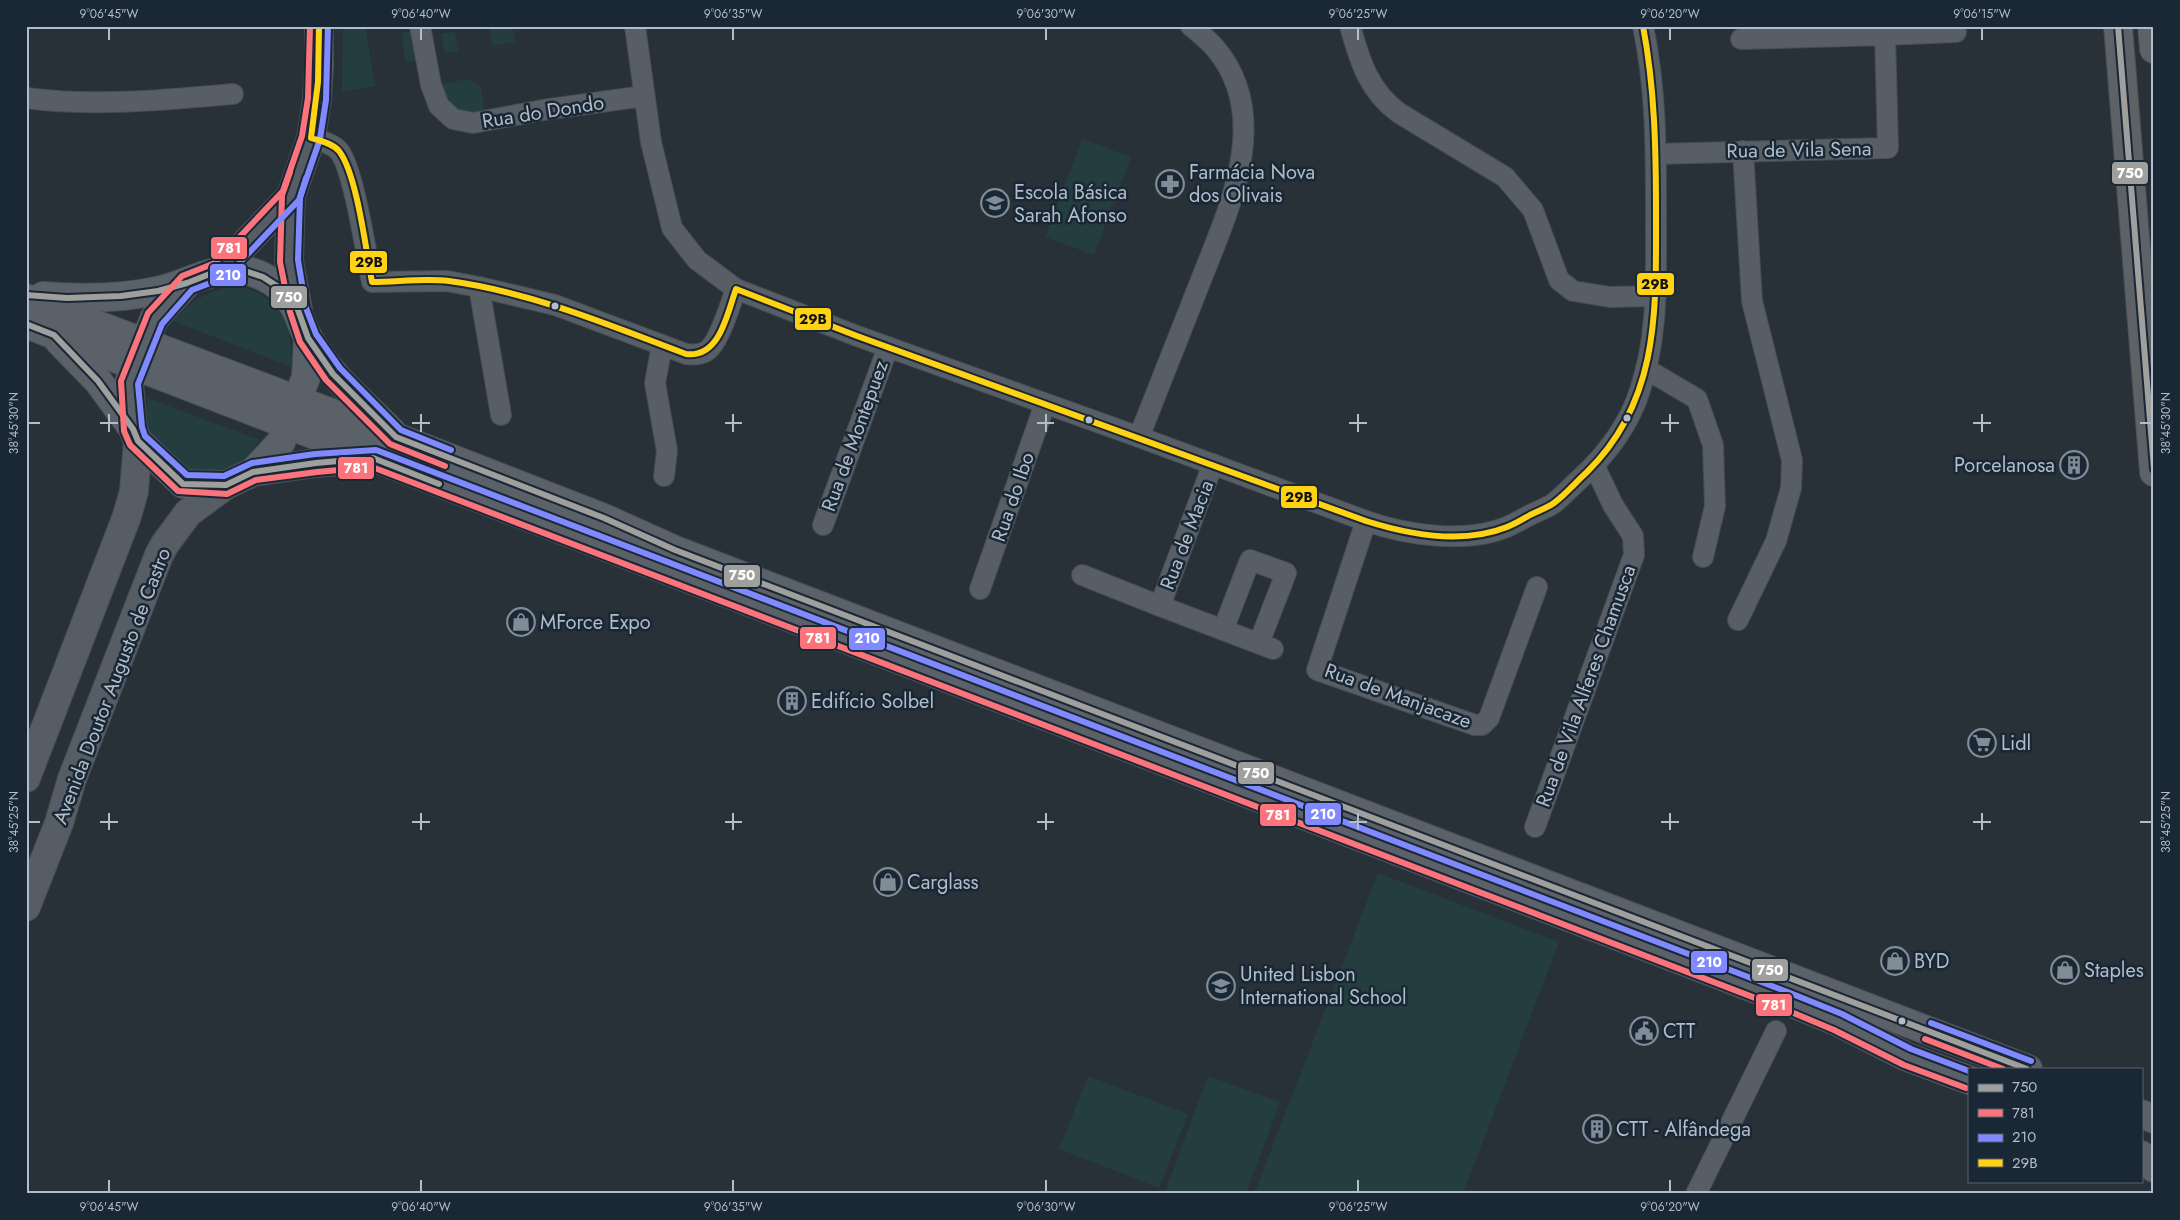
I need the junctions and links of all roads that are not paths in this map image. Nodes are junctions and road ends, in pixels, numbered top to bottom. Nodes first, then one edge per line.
1 (319, 26) edge
2 (420, 26) edge
3 (635, 26) edge
4 (1190, 26) edge
5 (1350, 26) edge
6 (1644, 26) edge
7 (2118, 26) edge
8 (2152, 26) edge
9 (1885, 30) edge
10 (1956, 32) dead end
11 (1740, 39) dead end
12 (2154, 49) edge
13 (233, 94) dead end
14 (644, 96) junction
15 (26, 98) edge
16 (311, 138) junction
17 (1743, 151) junction
18 (1656, 154) junction
19 (291, 196) junction
20 (220, 270) junction
21 (187, 283) junction
22 (479, 286) junction
23 (736, 289) junction
24 (26, 296) edge
25 (1656, 296) junction
26 (298, 310) junction
27 (26, 324) edge
28 (54, 335) junction
29 (308, 338) junction
30 (662, 345) junction
31 (888, 347) junction
32 (140, 355) junction
33 (1646, 369) junction
34 (1046, 404) junction
35 (292, 413) junction
36 (501, 415) dead end
37 (135, 435) junction
38 (396, 437) junction
39 (1139, 437) junction
40 (373, 458) junction
41 (1213, 464) junction
42 (1594, 465) junction
43 (253, 472) junction
44 (2154, 472) edge
45 (664, 476) dead end
46 (226, 485) junction
47 (1366, 521) junction
48 (823, 525) dead end
49 (1703, 557) dead end
50 (1082, 575) dead end
51 (1537, 586) dead end
52 (980, 589) dead end
53 (1160, 606) junction
54 (1738, 620) dead end
55 (1223, 630) junction
56 (26, 778) edge
57 (1535, 826) dead end
58 (29, 887) edge
59 (1776, 1031) dead end
60 (2025, 1068) edge
61 (1968, 1080) edge
62 (2142, 1114) edge
63 (2154, 1119) edge
64 (2142, 1137) edge
65 (2154, 1142) edge
66 (2142, 1155) edge
67 (2154, 1168) edge
68 (1696, 1194) edge

1 - 16 main road
2 - 14 street, Rua do Dondo
3 - 14 street
4 - 39 street
5 - 25 street
6 - 18 street
7 - 44 highway
8 - 12 highway
9 - 10 street
9 - 11 street
9 - 17 street, Rua de Vila Sena
13 - 15 street
14 - 23 street
16 - 19 main road
16 - 22 street
17 - 18 street, Rua de Vila Sena
17 - 54 street
18 - 25 street
19 - 20 main road
19 - 26 main road
20 - 21 main road
20 - 26 main road
21 - 24 main road
21 - 32 main road
22 - 30 street
22 - 36 street
23 - 30 street
23 - 31 street
24 - 32 main road
25 - 33 street
26 - 29 main road
27 - 28 main road
28 - 32 main road
28 - 37 main road
29 - 35 main road
29 - 38 main road
30 - 45 street
31 - 34 street
31 - 48 street, Rua de Montepuez
32 - 35 main road
32 - 37 main road
33 - 42 street
33 - 49 street
34 - 39 street
34 - 52 street, Rua do Ibo
35 - 38 main road
35 - 40 main road
35 - 43 main road
37 - 46 main road
37 - 56 main road
38 - 60 main road
39 - 41 street
40 - 43 main road
40 - 61 main road
41 - 47 street
41 - 53 street, Rua de Macia
42 - 47 street
42 - 57 street, Rua de Vila Alferes Chamusca
43 - 46 main road
46 - 58 main road, Avenida Doutor Augusto de Castro
47 - 51 street, Rua de Manjacaze
50 - 53 street, Rua de Macia
53 - 55 street, Rua de Macia
55 - 55 street, Rua de Macia
59 - 68 street
62 - 63 main road
64 - 65 main road
66 - 67 main road

